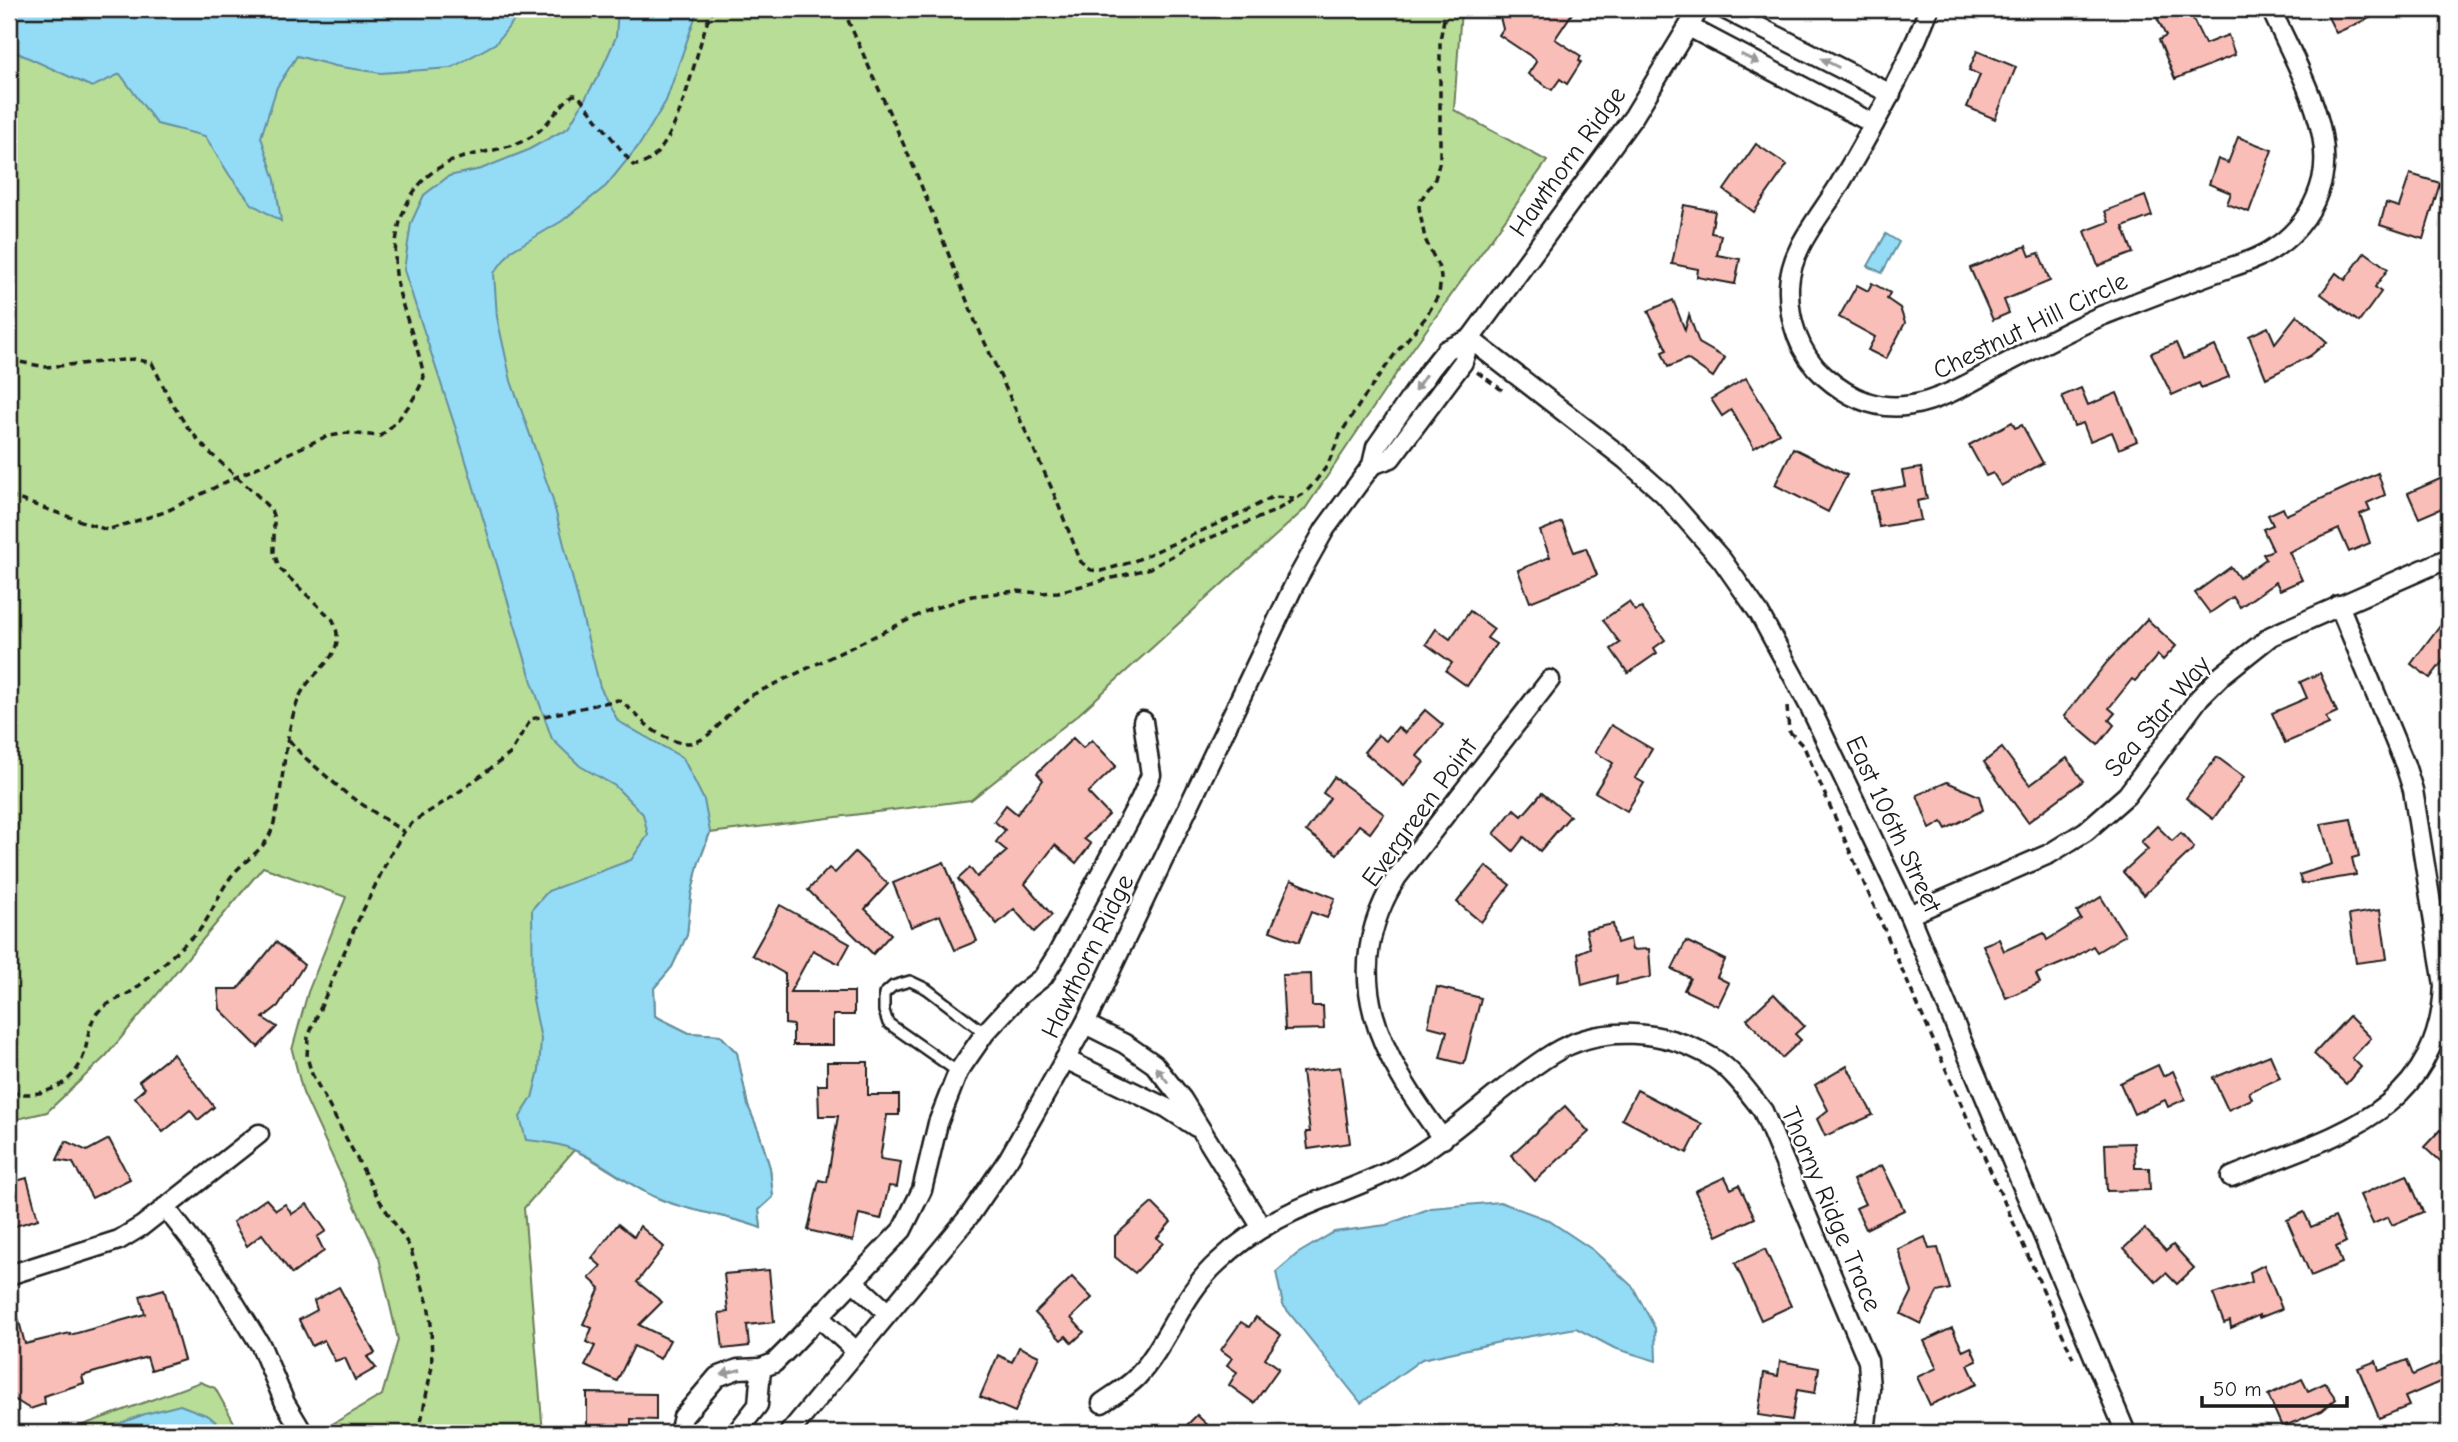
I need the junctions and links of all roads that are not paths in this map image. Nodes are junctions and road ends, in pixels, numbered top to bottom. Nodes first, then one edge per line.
1 (1699, 9) edge
2 (1724, 9) edge
3 (1928, 9) edge
4 (2271, 9) edge
5 (1689, 27) junction
6 (1891, 94) junction
7 (1874, 124) junction
8 (1469, 339) junction
9 (2449, 558) edge
10 (2339, 605) junction
11 (1550, 680) dead end
12 (1143, 721) dead end
13 (1909, 915) junction
14 (1085, 1024) junction
15 (985, 1033) junction
16 (1065, 1059) junction
17 (958, 1072) junction
18 (1201, 1131) junction
19 (259, 1134) dead end
20 (1443, 1139) junction
21 (2231, 1177) dead end
22 (165, 1207) junction
23 (1262, 1228) junction
24 (9, 1275) edge
25 (853, 1281) junction
26 (888, 1312) junction
27 (820, 1318) junction
28 (856, 1352) junction
29 (761, 1368) junction
30 (1102, 1403) dead end
31 (303, 1433) edge
32 (679, 1433) edge
33 (736, 1433) edge
34 (789, 1433) edge
35 (1865, 1433) edge
36 (2126, 1433) edge

1 - 5 street, Hawthorn Ridge
6 -> 2 street
3 - 6 street, Chestnut Hill Circle
4 - 7 street, Chestnut Hill Circle
5 -> 7 street
5 - 8 street, Hawthorn Ridge
6 - 7 street, Chestnut Hill Circle
8 - 13 street, East 106th Street
8 - 14 street, Hawthorn Ridge
9 - 10 street, Sea Star Way
10 - 13 street, Sea Star Way
10 - 21 street
11 - 20 street, Evergreen Point
12 - 15 street
13 - 36 street, East 106th Street
14 - 16 street, Hawthorn Ridge
18 -> 14 street
15 - 17 street
15 - 17 lane
16 - 18 street
16 - 26 street, Hawthorn Ridge
17 - 25 street
18 - 23 street
19 - 22 street
20 - 23 street, Thorny Ridge Trace
20 - 35 street, Thorny Ridge Trace
22 - 24 street
22 - 31 street
23 - 30 street, Thorny Ridge Trace
25 - 26 street
25 - 27 street
26 - 28 street, Hawthorn Ridge
27 - 28 street
27 - 29 street
28 - 34 street, Hawthorn Ridge
29 -> 32 street
29 - 33 street

